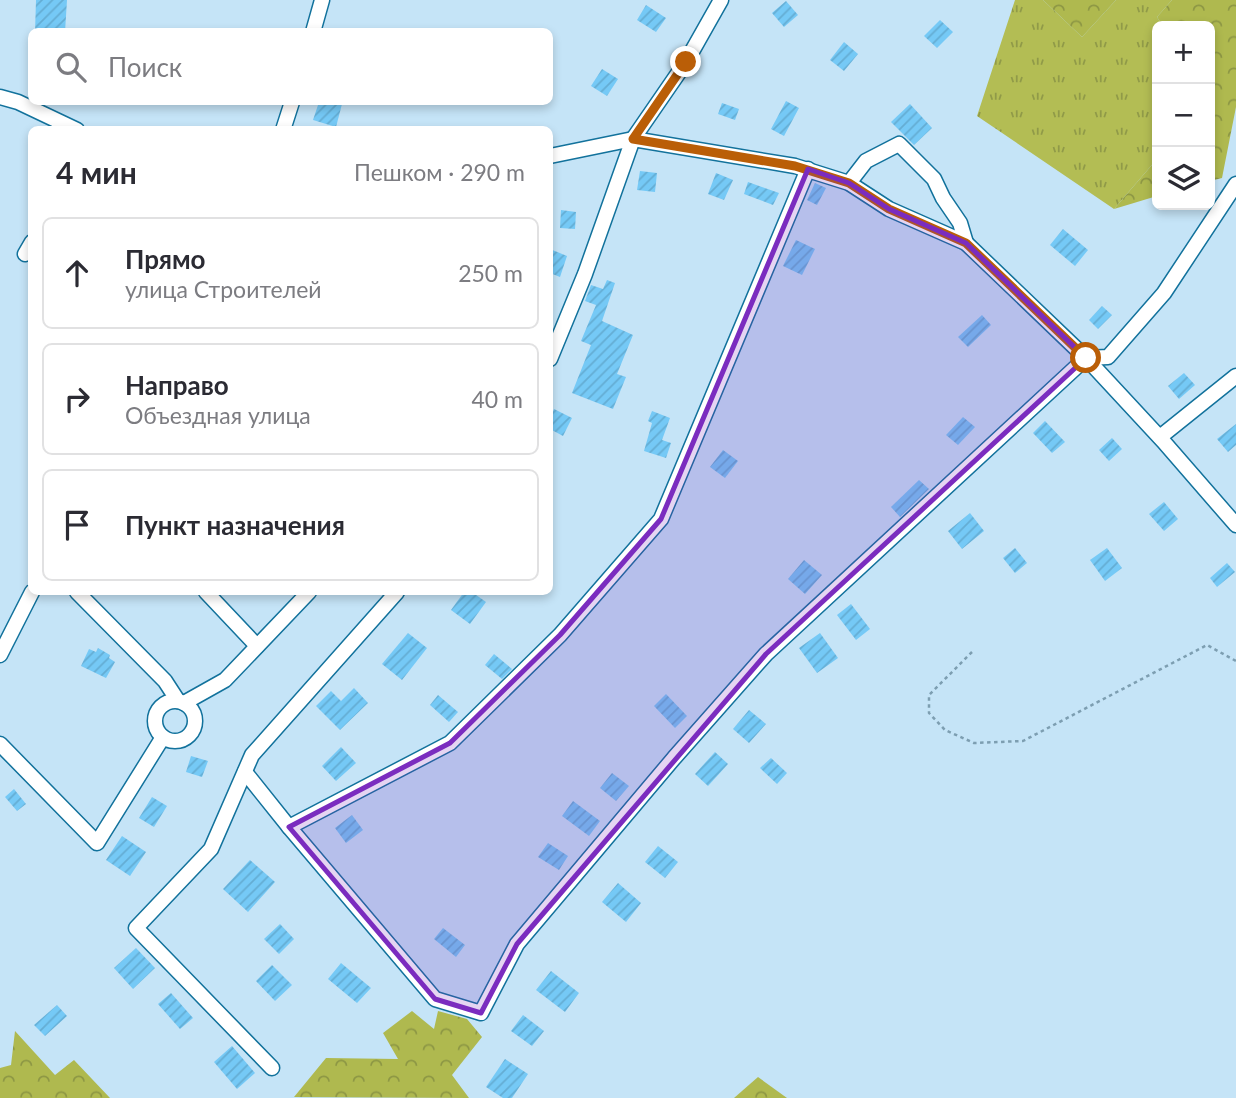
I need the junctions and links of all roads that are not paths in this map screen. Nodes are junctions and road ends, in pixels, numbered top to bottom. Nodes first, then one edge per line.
1 (322, 0) edge
2 (721, 0) edge
3 (314, 28) edge
4 (0, 97) edge
5 (291, 105) edge
6 (69, 126) edge
7 (284, 126) edge
8 (633, 139) junction
9 (553, 155) edge
10 (808, 169) junction
11 (849, 183) junction
12 (1236, 184) edge
13 (966, 243) junction
14 (553, 352) edge
15 (1086, 358) junction
16 (1236, 376) edge
17 (1160, 438) junction
18 (1236, 525) edge
19 (30, 595) edge
20 (80, 595) edge
21 (209, 595) edge
22 (306, 595) edge
23 (394, 595) edge
24 (257, 646) junction
25 (0, 656) edge
26 (181, 702) junction
27 (163, 737) junction
28 (0, 744) edge
29 (245, 772) junction
30 (289, 827) junction
31 (272, 1068) dead end

1 - 3 street
2 - 8 street
4 - 6 street
5 - 7 street
8 - 9 street
8 - 10 street
8 - 14 street
10 - 11 street
10 - 30 street
11 - 13 street
11 - 13 street
12 - 15 street
13 - 15 street
15 - 17 street
15 - 30 street
16 - 17 street
17 - 18 street
19 - 25 street
20 - 26 street
21 - 24 street
22 - 24 street
23 - 29 street
24 - 26 street
26 - 27 street
26 - 27 street
27 - 28 street
29 - 30 street
29 - 31 street

